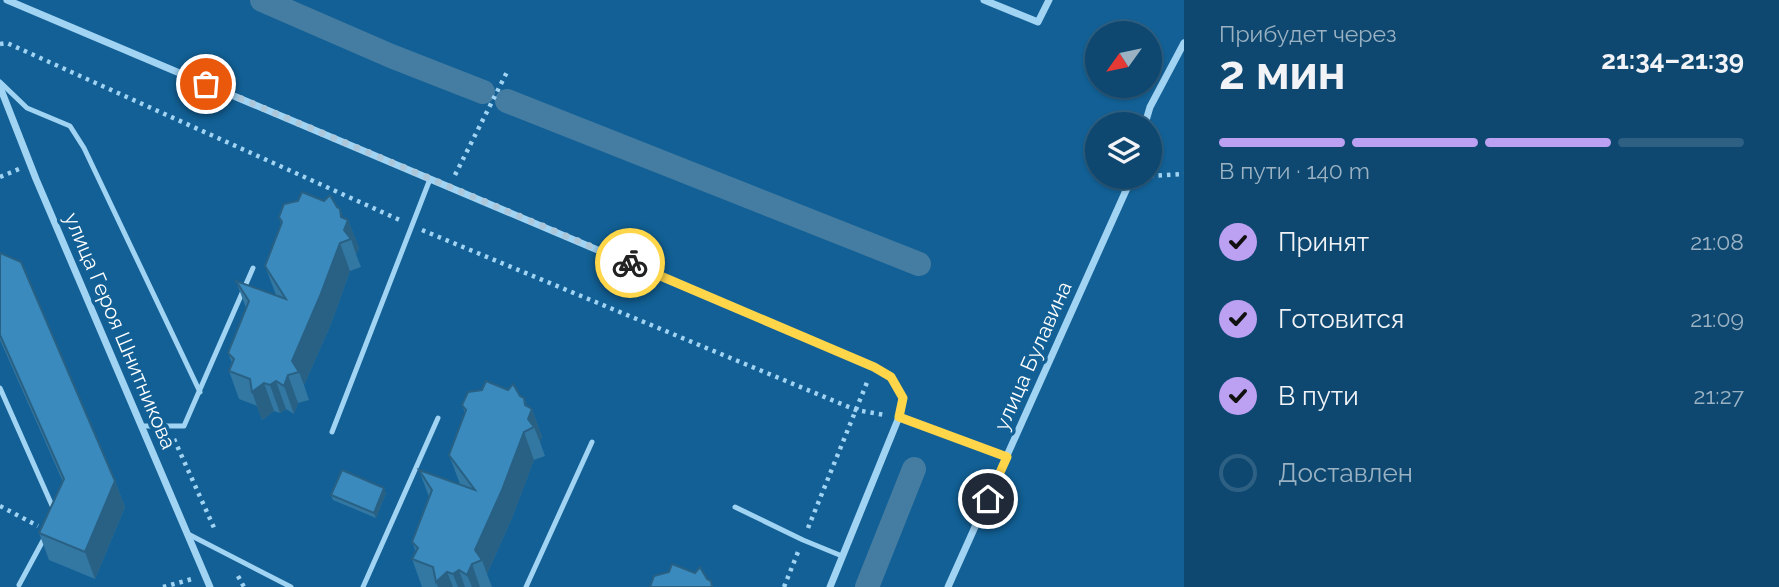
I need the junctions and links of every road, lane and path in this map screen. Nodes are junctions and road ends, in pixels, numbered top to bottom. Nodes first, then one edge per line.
1 (7, 0) edge
2 (984, 0) edge
3 (1049, 0) edge
4 (1184, 43) edge
5 (0, 44) edge
6 (507, 72) dead end
7 (0, 85) edge
8 (1149, 112) edge
9 (1184, 174) edge
10 (1162, 175) edge
11 (430, 178) junction
12 (449, 187) junction
13 (1127, 189) edge
14 (411, 226) junction
15 (253, 268) dead end
16 (874, 367) junction
17 (0, 388) edge
18 (200, 392) junction
19 (856, 410) junction
20 (899, 417) junction
21 (438, 418) dead end
22 (141, 426) junction
23 (168, 426) junction
24 (332, 432) dead end
25 (592, 442) dead end
26 (1007, 457) junction
27 (0, 506) edge
28 (735, 507) dead end
29 (52, 521) edge
30 (48, 531) joint
31 (188, 534) junction
32 (803, 540) junction
33 (225, 553) junction
34 (842, 556) junction
35 (206, 576) junction
36 (19, 585) dead end
37 (163, 587) edge
38 (210, 587) edge
39 (244, 587) edge
40 (290, 587) edge
41 (363, 587) edge
42 (526, 587) edge
43 (784, 587) edge
44 (830, 587) edge
45 (948, 587) edge

1 - 11 street
2 - 3 street
4 - 8 street
5 - 14 path
6 - 12 path
7 - 18 lane
7 - 22 street, улица Героя Шнитникова
9 - 10 path
11 - 12 street
11 - 14 lane
12 - 16 street
13 - 26 street, улица Булавина
14 - 19 path
14 - 24 lane
15 - 18 lane
16 - 19 path
16 - 20 street
17 - 29 lane
18 - 23 lane
19 - 20 path
19 - 32 path
20 - 26 lane
20 - 34 street
21 - 41 lane
22 - 23 lane
22 - 31 street, улица Героя Шнитникова
23 - 33 path
25 - 42 lane
26 - 45 street, улица Булавина
27 - 30 path
28 - 32 lane
30 - 36 lane
31 - 33 lane
31 - 35 street, улица Героя Шнитникова
32 - 34 lane
32 - 43 path
33 - 39 path
33 - 40 lane
34 - 44 street
35 - 37 path
35 - 38 street, улица Героя Шнитникова

